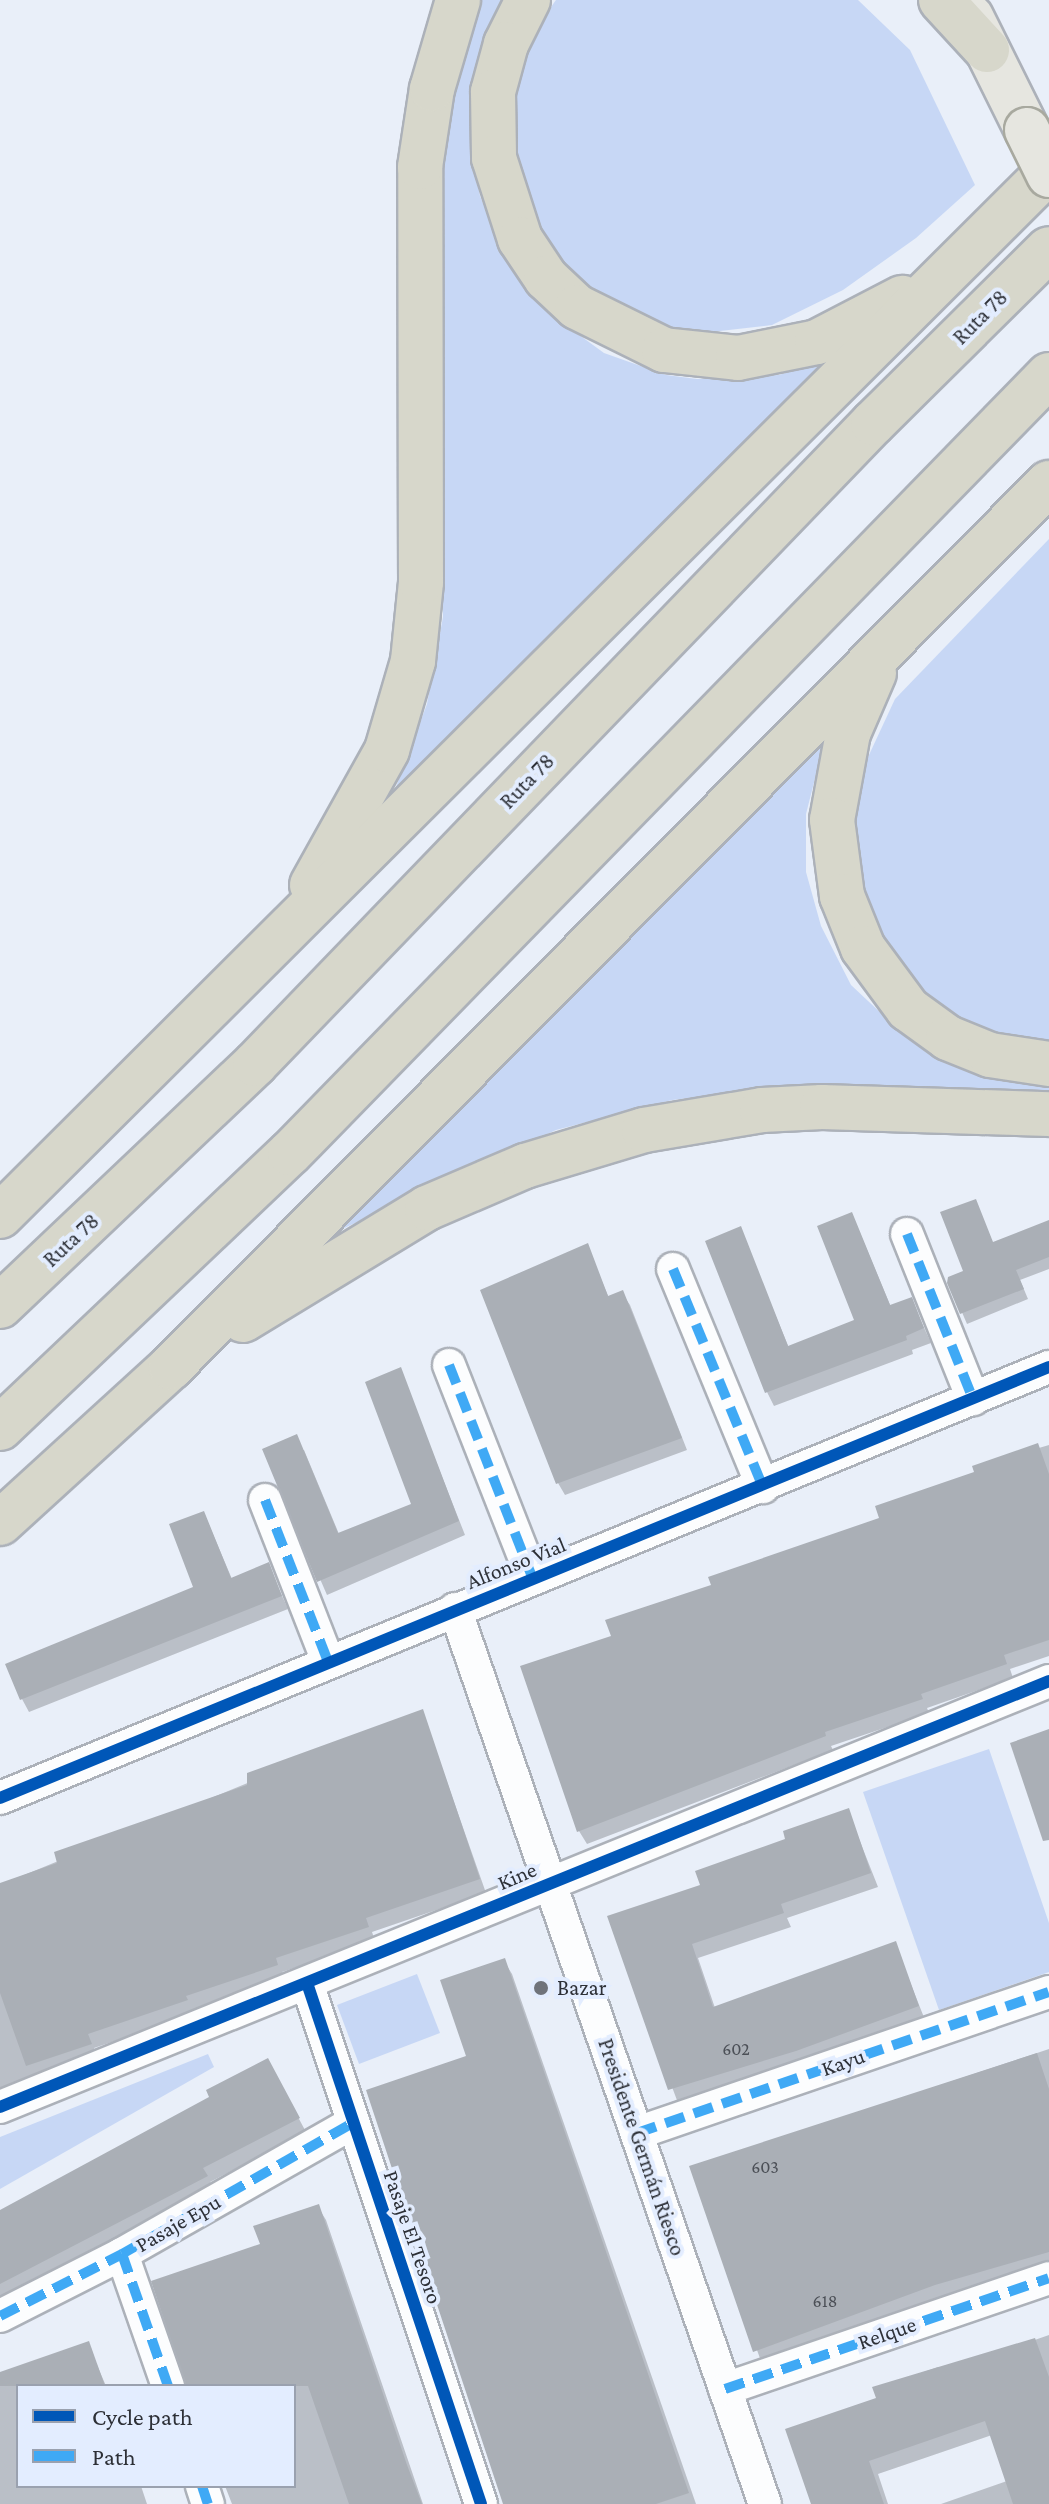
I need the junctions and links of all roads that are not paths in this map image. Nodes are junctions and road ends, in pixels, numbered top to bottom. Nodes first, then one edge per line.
1 (458, 0) edge
2 (528, 0) edge
3 (941, 0) edge
4 (963, 0) edge
5 (987, 50) junction
6 (1049, 173) edge
7 (1049, 249) edge
8 (962, 261) junction
9 (1049, 375) edge
10 (1049, 483) edge
11 (894, 639) junction
12 (266, 954) junction
13 (1049, 1064) edge
14 (1049, 1114) edge
15 (0, 1216) edge
16 (907, 1234) dead end
17 (673, 1269) dead end
18 (0, 1306) edge
19 (449, 1365) dead end
20 (171, 1367) junction
21 (1049, 1367) edge
22 (973, 1399) junction
23 (0, 1428) edge
24 (763, 1487) junction
25 (265, 1500) dead end
26 (0, 1523) edge
27 (532, 1577) junction
28 (455, 1609) junction
29 (328, 1662) junction
30 (1049, 1681) edge
31 (0, 1798) edge
32 (552, 1883) junction
33 (307, 1983) junction
34 (1049, 1992) edge
35 (0, 2107) edge
36 (353, 2123) junction
37 (637, 2133) junction
38 (122, 2254) junction
39 (1049, 2278) edge
40 (0, 2316) edge
41 (167, 2384) edge
42 (725, 2389) junction
43 (481, 2504) edge
44 (765, 2504) edge

1 - 12 highway
2 - 8 highway
3 - 5 highway
4 - 5 main road
5 - 6 main road, bridge
6 - 8 highway
7 - 18 highway, Ruta 78
8 - 12 highway
9 - 23 highway
10 - 11 highway
11 - 13 highway
11 - 20 highway
12 - 15 highway
14 - 20 highway
16 - 22 street
17 - 24 street
19 - 27 street
20 - 26 highway
21 - 22 street, Alfonso Vial
22 - 24 street, Alfonso Vial
24 - 27 street, Alfonso Vial
25 - 29 street
27 - 28 street, Alfonso Vial
28 - 29 street, Alfonso Vial
28 - 32 street, Presidente Germán Riesco
29 - 31 street, Alfonso Vial
30 - 32 street, Kine
32 - 33 street, Kine
32 - 37 street, Presidente Germán Riesco
33 - 35 street, Kine
33 - 36 street, Pasaje El Tesoro
34 - 37 street, Kayu
36 - 38 street, Pasaje Epu
36 - 43 street, Pasaje El Tesoro
37 - 42 street, Presidente Germán Riesco
38 - 40 street, Pasaje Epu
38 - 41 street
39 - 42 street, Relque
42 - 44 street, Presidente Germán Riesco

